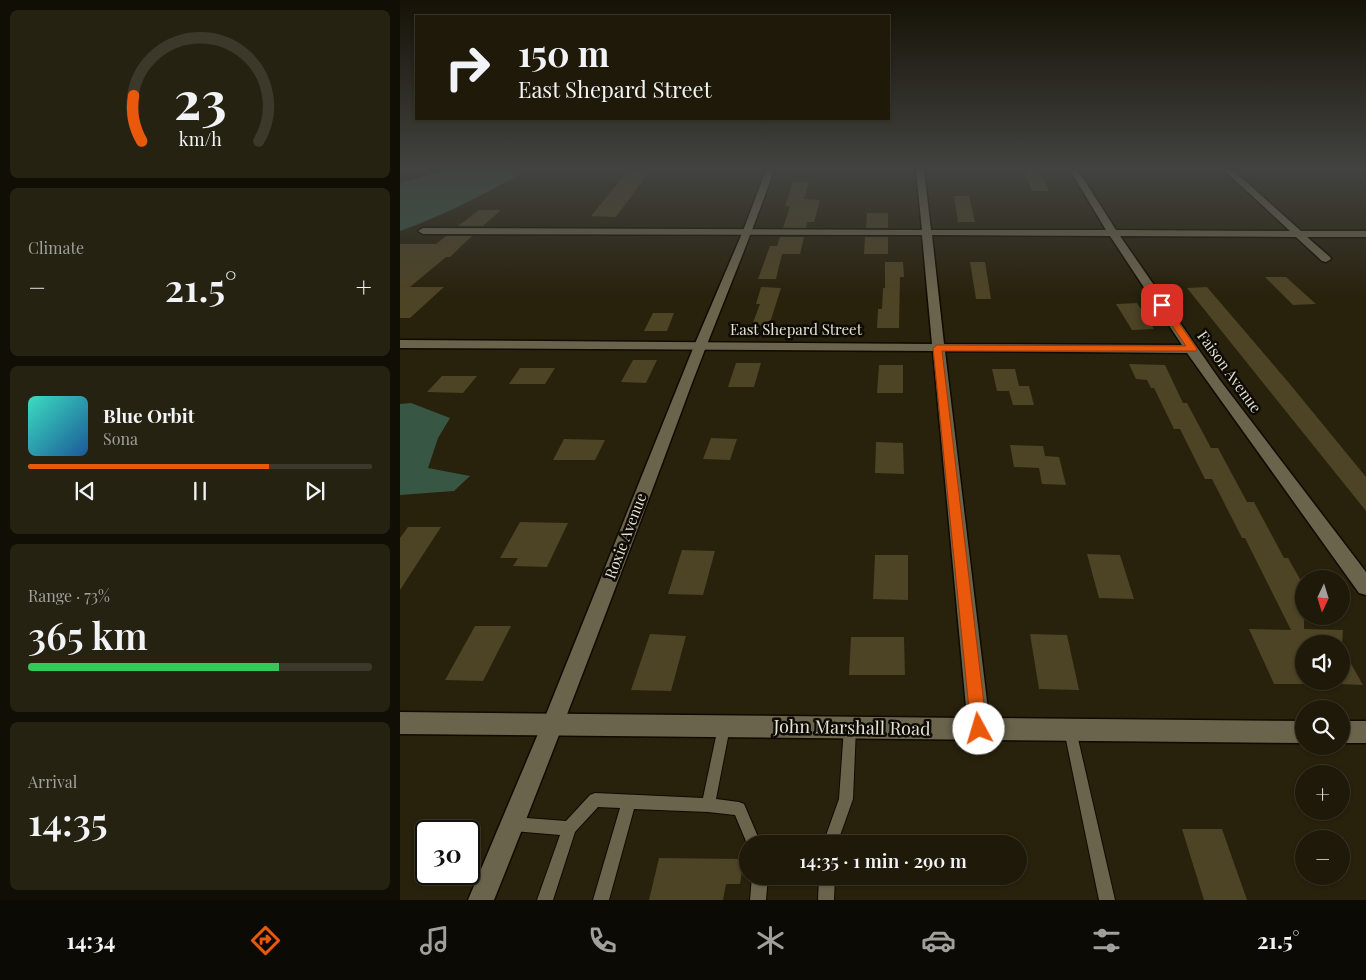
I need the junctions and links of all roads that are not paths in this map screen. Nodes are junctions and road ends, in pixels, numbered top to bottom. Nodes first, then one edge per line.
1 (755, 212) edge
2 (923, 212) edge
3 (1098, 212) edge
4 (1274, 212) edge
5 (422, 231) dead end
6 (748, 231) junction
7 (925, 233) junction
8 (1111, 234) junction
9 (1298, 234) junction
10 (1366, 234) edge
11 (1326, 259) dead end
12 (400, 344) edge
13 (700, 346) junction
14 (937, 348) junction
15 (1192, 349) junction
16 (1366, 588) edge
17 (400, 723) edge
18 (552, 725) junction
19 (724, 726) junction
20 (850, 728) junction
21 (979, 729) junction
22 (1070, 730) junction
23 (1295, 732) edge
24 (1350, 732) edge
25 (1366, 732) edge
26 (629, 802) junction
27 (708, 805) junction
28 (511, 824) junction
29 (570, 828) junction
30 (750, 835) edge
31 (833, 835) edge
32 (759, 885) edge
33 (827, 885) edge
34 (481, 900) edge
35 (546, 900) edge
36 (601, 900) edge
37 (758, 900) edge
38 (826, 900) edge
39 (1107, 900) edge

1 - 6 street, Roxie Avenue
2 - 7 street
3 - 8 street, Faison Avenue
4 - 9 street
5 - 6 street
6 - 7 street
6 - 13 street, Roxie Avenue
7 - 8 street
7 - 14 street
8 - 9 street
8 - 15 street, Faison Avenue
9 - 10 street
9 - 11 street
12 - 13 street, East Shepard Street
13 - 14 street, East Shepard Street
13 - 18 street, Roxie Avenue
14 - 15 street, East Shepard Street
14 - 21 street
15 - 16 street, Faison Avenue
17 - 18 street, John Marshall Road
18 - 19 street, John Marshall Road
18 - 28 street, Roxie Avenue
19 - 20 street, John Marshall Road
19 - 27 lane
20 - 21 street, John Marshall Road
20 - 31 lane
21 - 22 street, John Marshall Road
22 - 23 street, John Marshall Road
22 - 39 lane
24 - 25 street
26 - 27 lane
26 - 29 lane
26 - 36 lane
27 - 30 lane
28 - 29 lane
28 - 34 street, Roxie Avenue
29 - 35 lane
32 - 37 lane
33 - 38 lane

